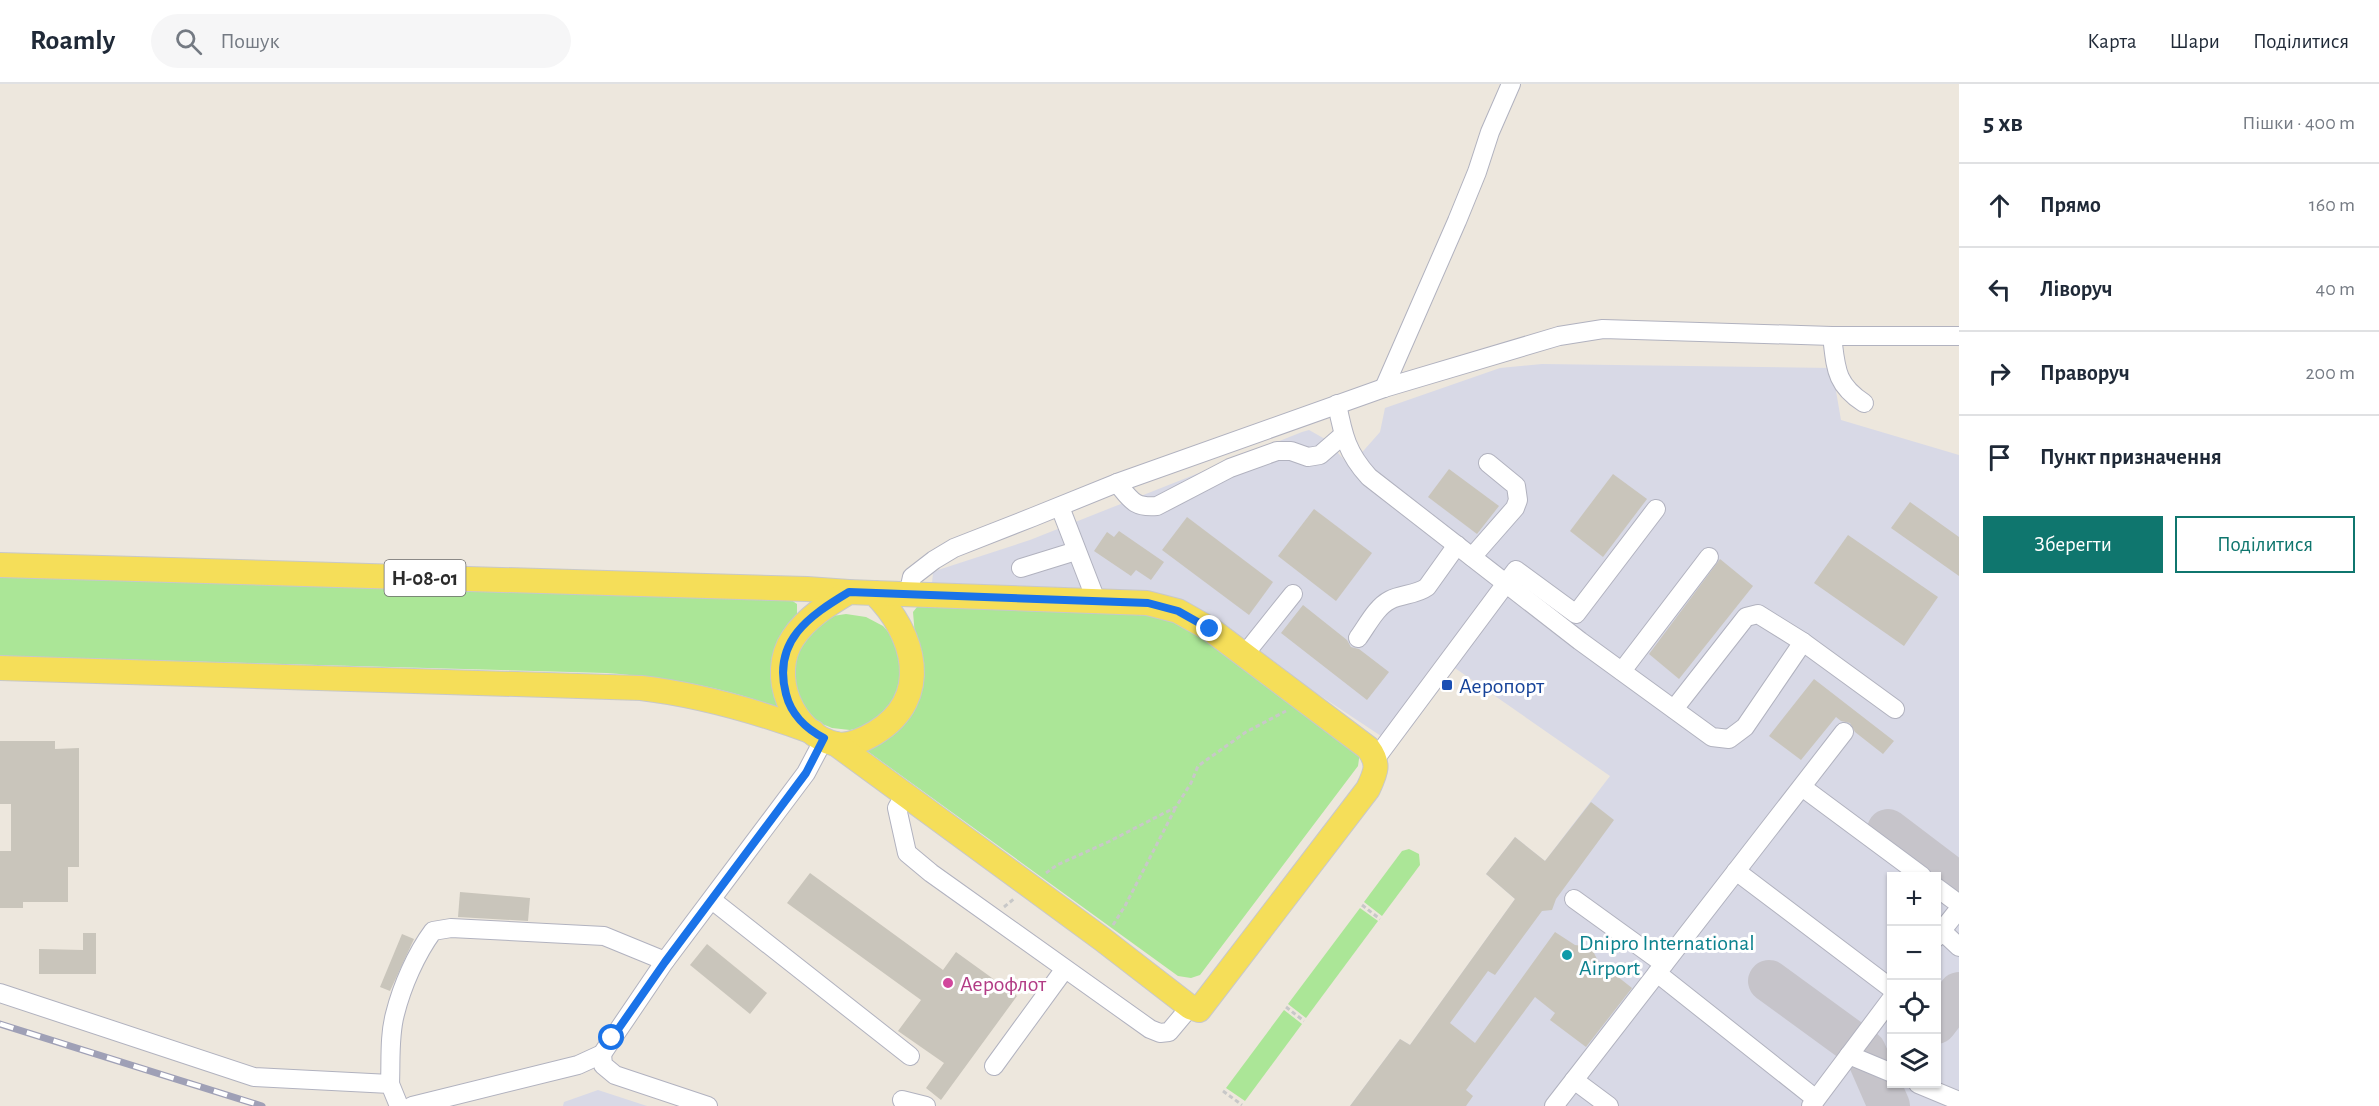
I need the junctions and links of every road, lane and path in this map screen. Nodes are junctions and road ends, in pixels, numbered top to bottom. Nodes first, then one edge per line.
1 (1511, 84) edge
2 (1832, 336) junction
3 (1959, 336) edge
4 (1384, 388) junction
5 (1864, 403) dead end
6 (1337, 404) junction
7 (1343, 435) junction
8 (1488, 463) dead end
9 (1117, 483) junction
10 (1060, 507) junction
11 (1656, 509) dead end
12 (1457, 545) junction
13 (1076, 551) junction
14 (1472, 557) junction
15 (1709, 557) dead end
16 (0, 565) edge
17 (1021, 567) dead end
18 (1506, 583) junction
19 (849, 592) junction
20 (874, 594) junction
21 (1293, 594) dead end
22 (908, 595) junction
23 (1096, 600) junction
24 (1358, 638) dead end
25 (1803, 642) junction
26 (1245, 654) junction
27 (0, 668) edge
28 (1622, 671) junction
29 (1303, 698) junction
30 (1674, 709) junction
31 (1895, 709) dead end
32 (1845, 732) dead end
33 (824, 738) junction
34 (1376, 758) junction
35 (1802, 787) junction
36 (905, 794) junction
37 (1176, 807) junction
38 (1736, 871) junction
39 (1917, 872) edge
40 (1029, 885) junction
41 (1941, 891) edge
42 (1574, 899) dead end
43 (712, 900) junction
44 (1959, 904) edge
45 (1362, 905) dead end
46 (1959, 909) edge
47 (986, 913) junction
48 (1380, 919) dead end
49 (1941, 932) edge
50 (1941, 935) edge
51 (1102, 939) junction
52 (1959, 947) edge
53 (665, 962) junction
54 (1660, 968) junction
55 (1064, 970) junction
56 (1887, 985) edge
57 (0, 993) edge
58 (1887, 1005) edge
59 (1190, 1007) junction
60 (1286, 1007) dead end
61 (1304, 1021) dead end
62 (602, 1054) junction
63 (1849, 1055) junction
64 (910, 1056) dead end
65 (994, 1066) dead end
66 (1887, 1070) edge
67 (1574, 1080) junction
68 (390, 1084) junction
69 (1929, 1088) edge
70 (1223, 1091) dead end
71 (902, 1100) dead end
72 (1959, 1101) edge
73 (1813, 1102) edge
74 (1242, 1105) edge
75 (399, 1106) edge
76 (412, 1106) edge
77 (708, 1106) edge
78 (926, 1106) edge
79 (1554, 1106) edge
80 (1609, 1106) edge

1 - 4 street
2 - 3 street
2 - 4 street
2 - 5 street
4 - 6 street
6 - 7 street
6 - 9 street
7 - 9 street
7 - 12 street
8 - 14 street
9 - 10 street
10 - 13 street
10 - 22 street
11 - 18 street
12 - 14 street
12 - 24 street
13 - 17 street
13 - 23 street
14 - 18 street
15 - 28 street
16 - 19 main road, Н-08-01
18 - 28 street
18 - 34 street
19 - 20 main road, Н-08-01
19 - 33 main road
20 - 22 main road, Н-08-01
20 - 33 main road
21 - 26 street
22 - 23 main road, Н-08-01
23 - 26 main road, Н-08-01
25 - 30 street
25 - 30 street
25 - 31 street
26 - 29 main road, Н-08-01
27 - 33 main road
28 - 30 street
29 - 34 main road, Н-08-01
29 - 37 path
32 - 35 street
33 - 36 main road
33 - 43 street
34 - 59 main road
35 - 38 street
35 - 39 street
36 - 40 main road
36 - 47 street
37 - 40 path
37 - 51 path
38 - 54 street
38 - 56 street
40 - 47 path
40 - 51 main road
41 - 44 street
42 - 54 street
43 - 53 street
43 - 64 street
45 - 48 path
46 - 49 street
47 - 55 street
50 - 52 street
51 - 59 main road
53 - 62 street
53 - 68 street
54 - 67 street
54 - 73 street
55 - 59 street
55 - 65 street
57 - 68 street
58 - 63 street
60 - 61 path
62 - 76 street
62 - 77 street
63 - 66 street
63 - 73 street
67 - 79 street
67 - 80 street
68 - 75 street
69 - 72 street
70 - 74 path
71 - 78 street

